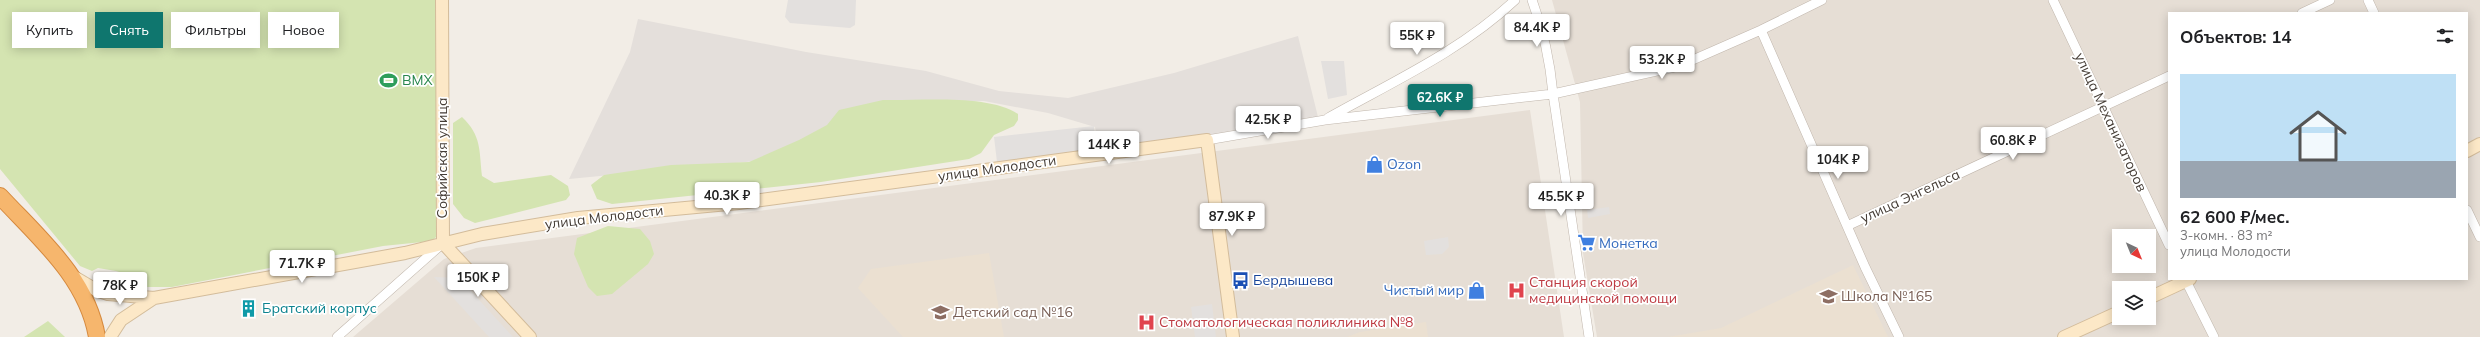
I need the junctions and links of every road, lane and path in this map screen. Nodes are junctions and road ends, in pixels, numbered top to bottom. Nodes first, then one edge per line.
1 (442, 0) edge
2 (1515, 0) edge
3 (1532, 0) edge
4 (1822, 0) edge
5 (2053, 0) edge
6 (2330, 0) edge
7 (2368, 0) edge
8 (2304, 12) edge
9 (2374, 12) edge
10 (1761, 30) junction
11 (2168, 76) edge
12 (1553, 94) junction
13 (2104, 107) junction
14 (1325, 120) junction
15 (1207, 140) junction
16 (2480, 144) edge
17 (2468, 150) edge
18 (0, 196) edge
19 (2468, 212) edge
20 (1847, 226) junction
21 (2480, 237) edge
22 (2168, 243) edge
23 (443, 244) junction
24 (74, 277) junction
25 (2187, 280) edge
26 (2156, 295) edge
27 (154, 298) junction
28 (2112, 315) edge
29 (97, 337) edge
30 (110, 337) edge
31 (338, 337) edge
32 (530, 337) edge
33 (1233, 337) edge
34 (1589, 337) edge
35 (1900, 337) edge
36 (2064, 337) edge
37 (2214, 337) edge

1 - 23 street, Софийская улица
2 - 14 street
3 - 12 street
4 - 10 street, улица Молодости
5 - 13 street, улица Механизаторов
6 - 8 street
7 - 9 street
10 - 12 street, улица Молодости
10 - 20 street
11 - 13 street, улица Энгельса
12 - 14 street, улица Молодости
12 - 34 street
13 - 20 street, улица Энгельса
13 - 22 street, улица Механизаторов
14 - 15 street, улица Молодости
15 - 23 street, улица Молодости
15 - 33 street
16 - 17 street
18 - 24 highway
19 - 21 street
20 - 35 street
23 - 27 street, улица Молодости
23 - 31 street
23 - 32 street
24 - 27 street
24 - 29 highway
25 - 26 street
25 - 37 street
27 - 30 street
28 - 36 street

